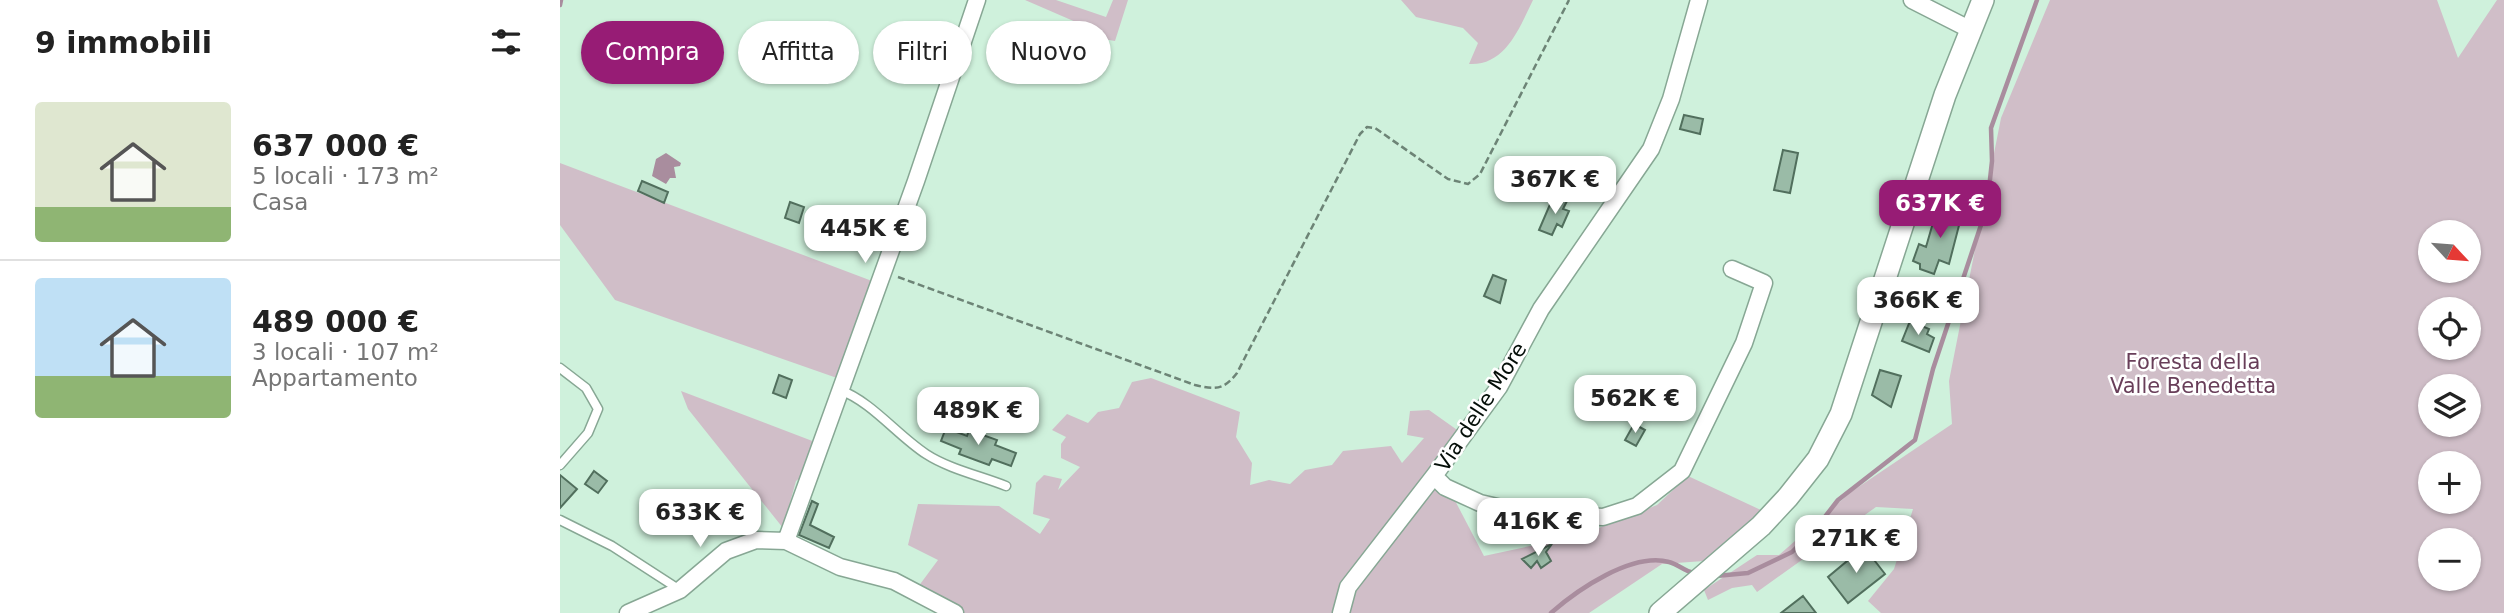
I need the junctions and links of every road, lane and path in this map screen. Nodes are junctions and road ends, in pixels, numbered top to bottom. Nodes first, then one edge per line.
1 (977, 0) edge
2 (1569, 0) edge
3 (1699, 0) edge
4 (1912, 0) edge
5 (1983, 0) edge
6 (1971, 30) junction
7 (1732, 269) dead end
8 (883, 271) junction
9 (560, 368) edge
10 (840, 390) junction
11 (560, 465) edge
12 (1434, 476) junction
13 (1006, 486) dead end
14 (560, 520) edge
15 (786, 541) junction
16 (680, 590) junction
17 (628, 613) edge
18 (956, 613) edge
19 (1341, 613) edge
20 (1660, 613) edge

1 - 8 street
2 - 8 path
3 - 12 street, Via delle More
4 - 6 street
5 - 6 main road
6 - 20 main road
7 - 12 street, Via delle More
8 - 10 street
9 - 11 lane
10 - 13 lane
10 - 15 street
12 - 19 street
14 - 16 lane
15 - 16 street
15 - 18 street
16 - 17 street

